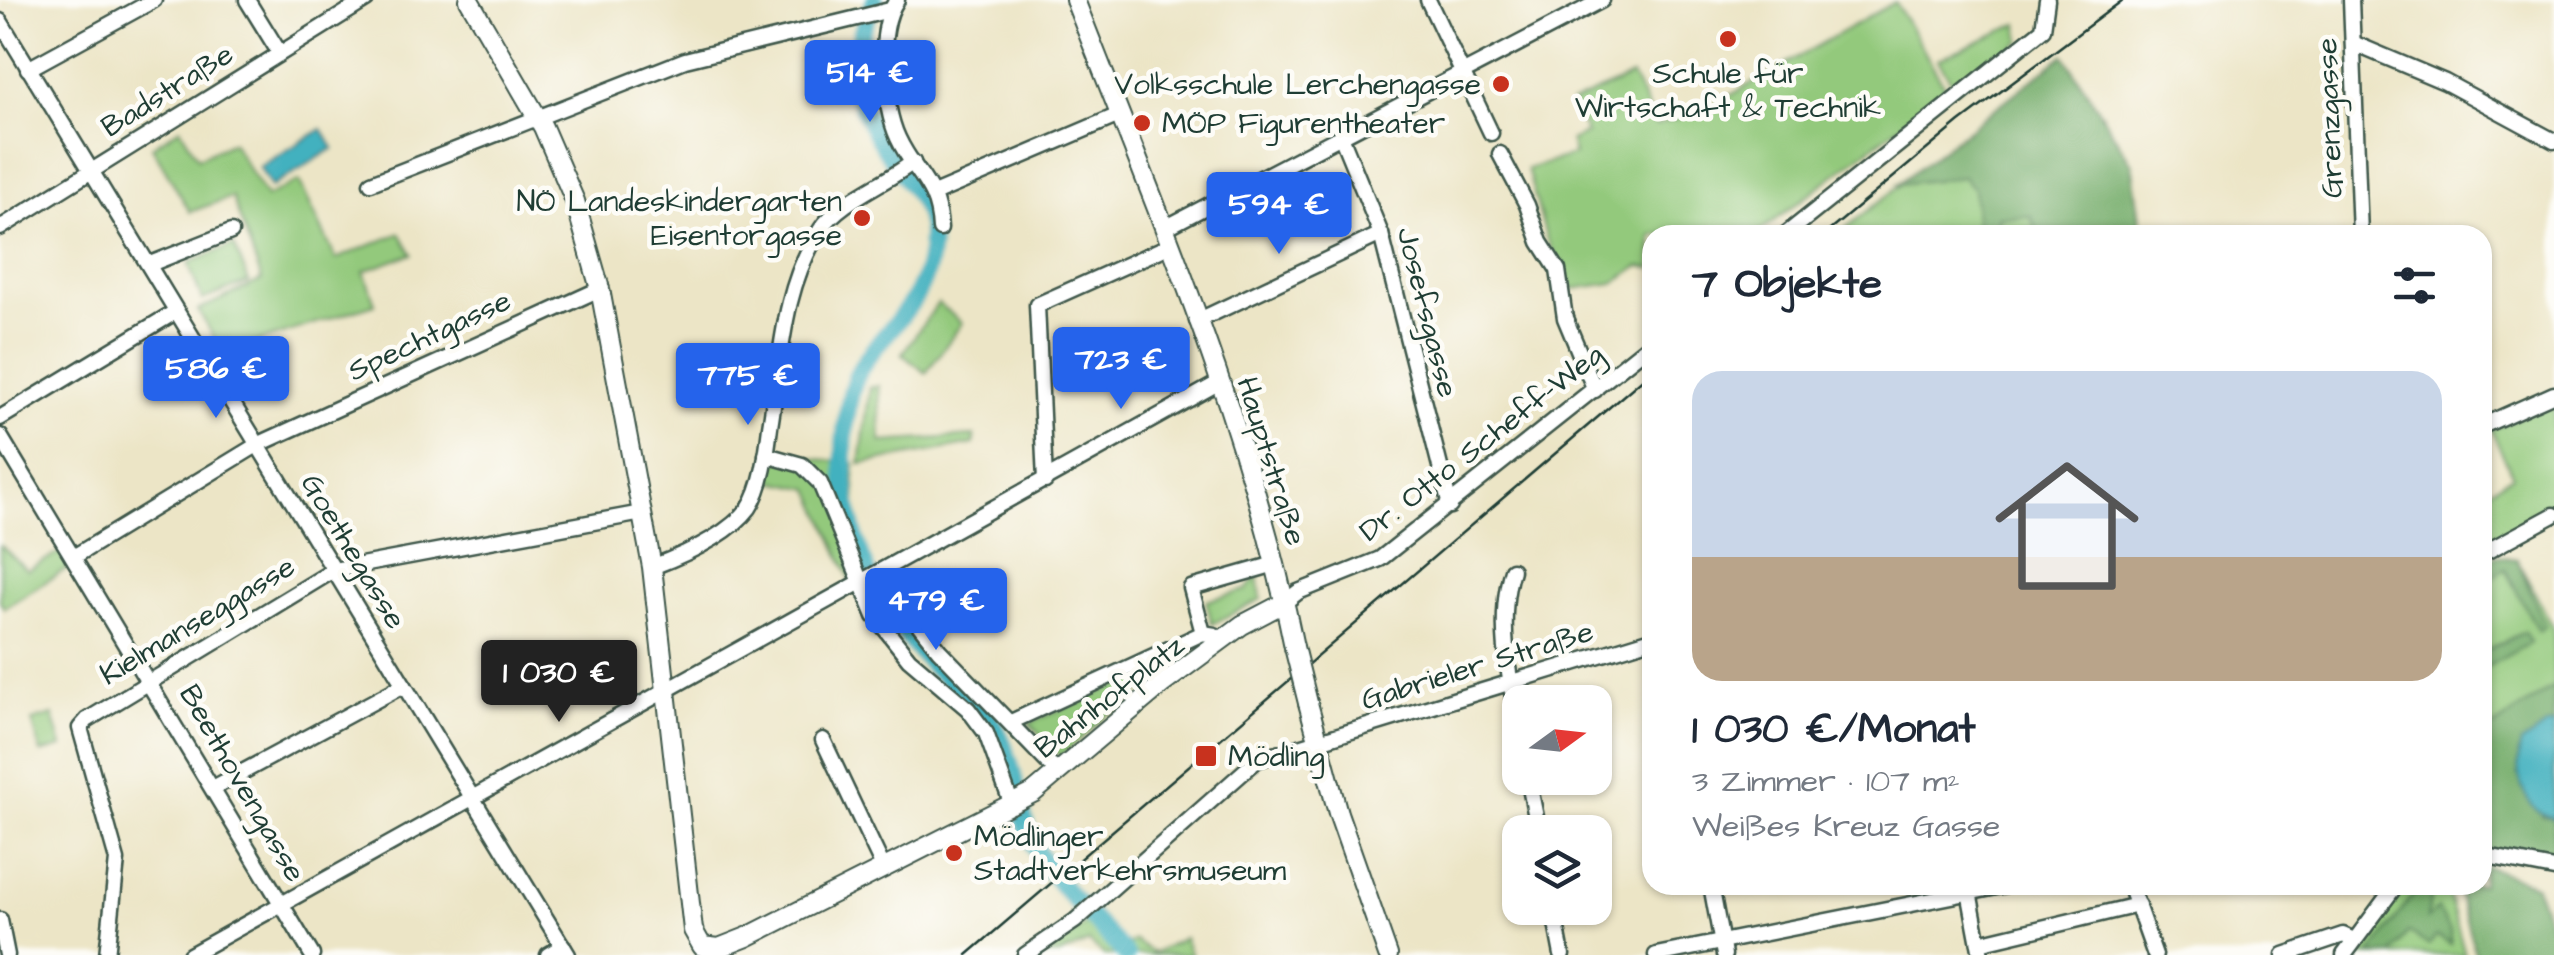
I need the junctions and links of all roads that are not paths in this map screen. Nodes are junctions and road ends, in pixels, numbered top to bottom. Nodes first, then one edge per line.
1 (154, 0) edge
2 (247, 0) edge
3 (366, 0) edge
4 (469, 0) edge
5 (1074, 0) edge
6 (1428, 0) edge
7 (1602, 0) edge
8 (2047, 0) edge
9 (2351, 0) edge
10 (874, 9) edge
11 (0, 21) edge
12 (2355, 44) junction
13 (280, 52) junction
14 (28, 69) junction
15 (1465, 72) junction
16 (1119, 115) junction
17 (539, 119) junction
18 (1491, 133) dead end
19 (1341, 136) junction
20 (2554, 141) edge
21 (1500, 154) dead end
22 (905, 168) junction
23 (90, 172) junction
24 (371, 184) dead end
25 (936, 193) junction
26 (1798, 225) edge
27 (2360, 225) edge
28 (0, 228) edge
29 (940, 229) dead end
30 (231, 232) dead end
31 (1381, 234) junction
32 (1168, 237) junction
33 (150, 264) junction
34 (600, 289) junction
35 (175, 312) junction
36 (1197, 321) junction
37 (1642, 351) edge
38 (1220, 382) junction
39 (1595, 390) junction
40 (2554, 394) edge
41 (0, 418) edge
42 (2492, 422) edge
43 (0, 436) edge
44 (257, 446) junction
45 (766, 455) junction
46 (1044, 480) junction
47 (1450, 506) junction
48 (642, 513) junction
49 (2554, 515) edge
50 (2492, 549) edge
51 (75, 556) junction
52 (1276, 564) junction
53 (652, 567) junction
54 (334, 570) junction
55 (1512, 570) dead end
56 (871, 577) junction
57 (1284, 603) junction
58 (1211, 638) junction
59 (1642, 643) edge
60 (150, 679) junction
61 (1510, 683) junction
62 (404, 685) junction
63 (666, 691) junction
64 (1013, 721) junction
65 (823, 740) dead end
66 (1318, 742) junction
67 (1057, 772) junction
68 (213, 788) junction
69 (472, 797) junction
70 (1022, 799) junction
71 (2492, 856) edge
72 (884, 869) junction
73 (2554, 869) edge
74 (1713, 895) edge
75 (1940, 895) edge
76 (1969, 895) edge
77 (2134, 895) edge
78 (2388, 895) edge
79 (282, 903) junction
80 (2138, 905) junction
81 (0, 920) edge
82 (1556, 925) edge
83 (2354, 940) junction
84 (1723, 949) edge
85 (1980, 949) edge
86 (566, 950) edge
87 (699, 951) edge
88 (7, 955) edge
89 (107, 955) edge
90 (190, 955) edge
91 (312, 955) edge
92 (548, 955) edge
93 (1025, 955) edge
94 (1388, 955) edge
95 (1562, 955) edge
96 (1656, 955) edge
97 (2154, 955) edge
98 (2284, 955) edge
99 (2344, 955) edge

1 - 14 street
2 - 13 street
3 - 13 street, Badstraße
4 - 17 main road
5 - 16 main road, Hauptstraße
6 - 15 street
7 - 15 street
8 - 26 street
9 - 12 street, Grenzgasse
10 - 17 street
10 - 22 street
11 - 14 street, Goethegasse
12 - 20 street
12 - 27 street, Grenzgasse
13 - 23 street, Badstraße
14 - 23 street, Goethegasse
15 - 18 street
15 - 19 street
16 - 25 street
16 - 32 main road, Hauptstraße
17 - 24 street
17 - 34 main road
19 - 31 street, Josefsgasse
19 - 32 street
21 - 39 street
22 - 25 street
22 - 45 street
23 - 28 street, Badstraße
23 - 33 street, Goethegasse
25 - 29 street
30 - 33 street
31 - 36 street
31 - 47 street, Josefsgasse
32 - 36 main road, Hauptstraße
32 - 46 street
33 - 35 street, Goethegasse
34 - 44 street, Spechtgasse
34 - 48 main road
35 - 41 street
35 - 44 street, Goethegasse
36 - 38 main road, Hauptstraße
37 - 39 street, Dr. Otto Scheff-Weg
38 - 46 street
38 - 52 main road, Hauptstraße
39 - 47 street, Dr. Otto Scheff-Weg
40 - 42 street
43 - 51 street, Beethovengasse
44 - 51 street, Spechtgasse
44 - 54 street, Goethegasse
45 - 53 street
45 - 56 street
46 - 56 street
47 - 57 street, Dr. Otto Scheff-Weg
48 - 53 main road
48 - 54 street, Kielmanseggasse
49 - 50 street
51 - 60 street, Beethovengasse
52 - 57 main road, Hauptstraße
52 - 58 street, Bahnhofplatz
53 - 63 main road
54 - 60 street, Kielmanseggasse
54 - 62 street, Goethegasse
55 - 61 street
56 - 63 street
56 - 64 street
56 - 70 street
57 - 58 main road, Bahnhofplatz
57 - 66 main road, Hauptstraße, bridge
58 - 64 street, Bahnhofplatz
58 - 67 main road, Bahnhofplatz
59 - 61 street, Gabrieler Straße
60 - 68 street, Beethovengasse
60 - 89 street, Kielmanseggasse
61 - 66 street, Gabrieler Straße
62 - 68 street
62 - 69 street, Goethegasse
63 - 69 street
63 - 87 main road
64 - 67 street
65 - 72 street
66 - 93 street, Gabrieler Straße
66 - 94 main road, Hauptstraße
67 - 70 main road, Bahnhofplatz
68 - 79 street, Beethovengasse
69 - 79 street
69 - 86 street, Goethegasse
70 - 72 main road, Bahnhofplatz
71 - 73 street
72 - 87 main road, Bahnhofplatz
74 - 84 street
75 - 84 street
76 - 85 street
77 - 80 street
78 - 83 street
79 - 90 street
79 - 91 street, Beethovengasse
80 - 85 street
80 - 97 street
81 - 88 street
82 - 95 street
83 - 98 street
83 - 99 street
84 - 96 street
86 - 92 street

